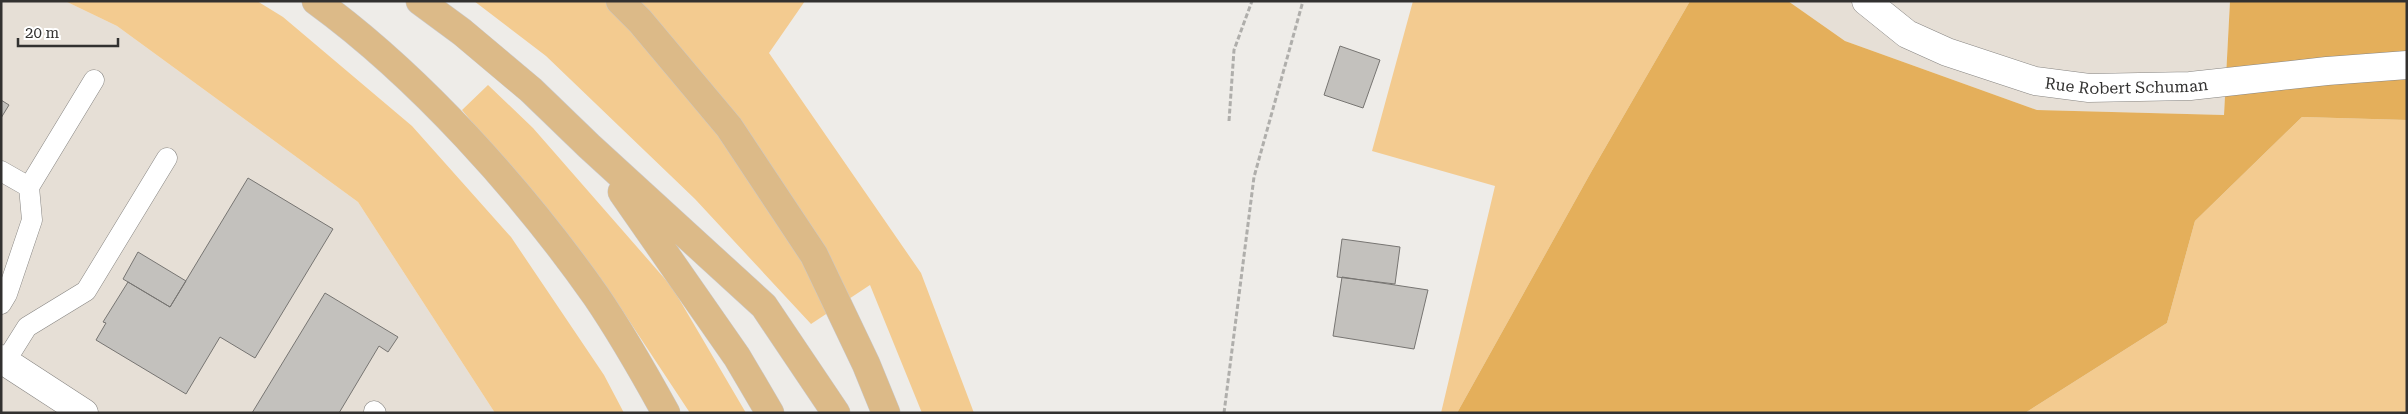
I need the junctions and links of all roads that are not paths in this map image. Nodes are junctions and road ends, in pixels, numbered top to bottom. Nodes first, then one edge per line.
1 (316, 1) edge
2 (420, 1) edge
3 (620, 1) edge
4 (1866, 1) edge
5 (2407, 65) edge
6 (94, 80) dead end
7 (589, 146) junction
8 (167, 158) dead end
9 (1, 171) edge
10 (29, 187) junction
11 (1, 304) edge
12 (3, 360) edge
13 (84, 413) edge
14 (666, 413) edge
15 (770, 413) edge
16 (836, 413) edge
17 (886, 413) edge

1 - 14 highway
2 - 7 highway
3 - 17 highway
4 - 5 street, Rue Robert Schuman
6 - 10 lane
7 - 15 highway
7 - 16 highway
8 - 12 lane
9 - 10 lane
10 - 11 lane
12 - 13 street

